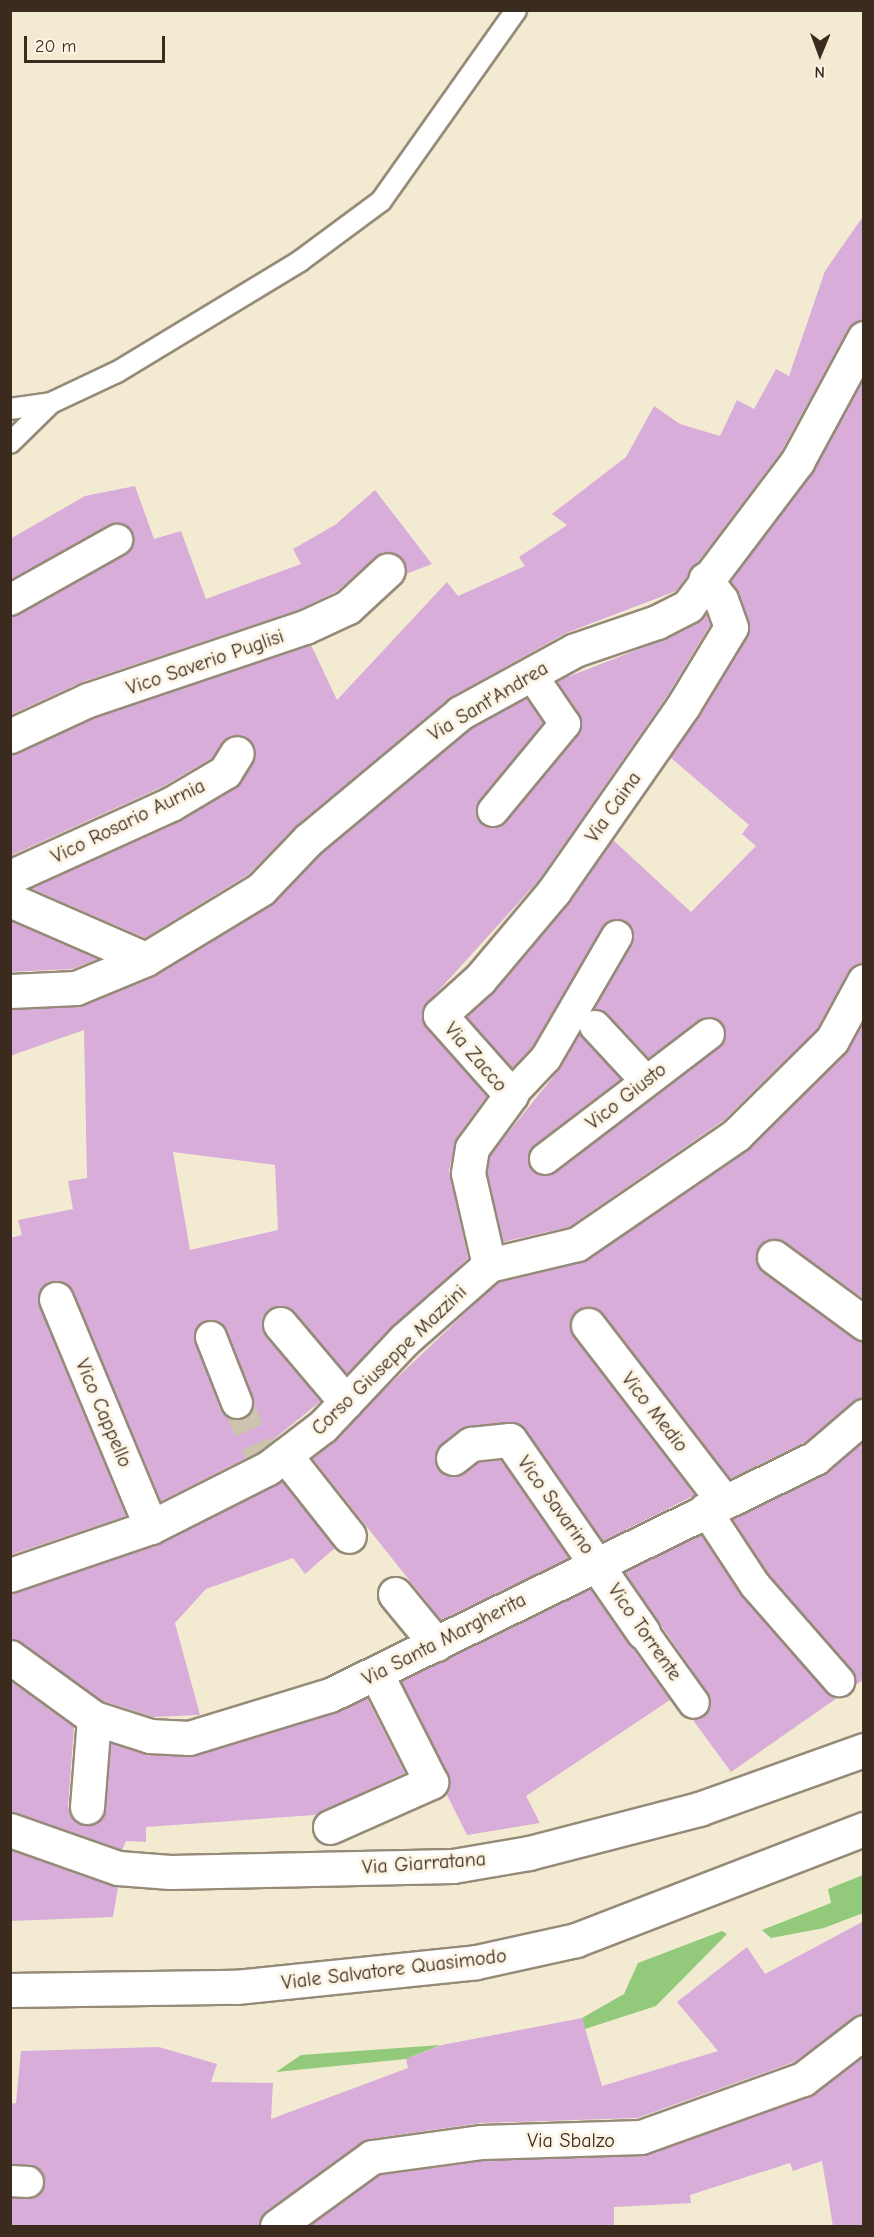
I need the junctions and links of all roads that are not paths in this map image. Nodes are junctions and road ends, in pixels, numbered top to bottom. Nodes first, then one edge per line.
1 (516, 10) edge
2 (864, 338) edge
3 (51, 403) junction
4 (10, 409) edge
5 (10, 443) edge
6 (117, 540) dead end
7 (388, 570) dead end
8 (705, 579) junction
9 (10, 600) edge
10 (531, 674) junction
11 (10, 736) edge
12 (237, 753) dead end
13 (493, 811) dead end
14 (10, 877) edge
15 (10, 900) edge
16 (616, 936) dead end
17 (146, 959) junction
18 (864, 981) edge
19 (10, 991) edge
20 (440, 1015) joint
21 (595, 1026) dead end
22 (709, 1034) dead end
23 (645, 1080) junction
24 (510, 1095) junction
25 (545, 1159) dead end
26 (774, 1257) dead end
27 (489, 1265) junction
28 (56, 1299) dead end
29 (864, 1323) edge
30 (280, 1324) dead end
31 (588, 1325) dead end
32 (211, 1337) dead end
33 (346, 1402) junction
34 (237, 1403) tunnel mouth
35 (864, 1416) edge
36 (453, 1458) dead end
37 (272, 1460) junction
38 (714, 1504) junction
39 (151, 1527) junction
40 (349, 1536) dead end
41 (597, 1561) junction
42 (10, 1575) edge
43 (395, 1594) dead end
44 (643, 1632) joint
45 (436, 1644) junction
46 (12, 1662) edge
47 (376, 1673) junction
48 (839, 1681) dead end
49 (694, 1703) dead end
50 (94, 1718) junction
51 (864, 1750) edge
52 (87, 1808) dead end
53 (330, 1827) dead end
54 (864, 1829) edge
55 (10, 1830) edge
56 (10, 1990) edge
57 (864, 2032) edge
58 (277, 2226) edge

1 - 3 lane
2 - 8 street, Via Sant'Andrea
3 - 4 lane
3 - 5 lane
6 - 9 street
7 - 11 street, Vico Saverio Puglisi
8 - 10 street, Via Sant'Andrea
8 - 20 street, Via Caina
10 - 13 street
10 - 17 street, Via Sant'Andrea
12 - 14 street, Vico Rosario Aurnia
15 - 17 street
16 - 24 street
17 - 19 street, Via Sant'Andrea
18 - 27 street, Corso Giuseppe Mazzini
20 - 24 street, Via Zacco
21 - 23 street
22 - 23 street, Vico Giusto
23 - 25 street, Vico Giusto
24 - 27 street, Via Zacco
26 - 29 street
27 - 33 street, Corso Giuseppe Mazzini
28 - 39 street, Vico Cappello
30 - 33 street
31 - 38 street, Vico Medio
32 - 34 street
33 - 37 street, Corso Giuseppe Mazzini
35 - 38 street, Via Santa Margherita
36 - 41 street, Vico Savarino
37 - 39 street, Corso Giuseppe Mazzini
37 - 40 street
38 - 41 street, Via Santa Margherita
38 - 48 street
39 - 42 street, Corso Giuseppe Mazzini
41 - 44 street, Vico Torrente
41 - 45 street, Via Santa Margherita
43 - 45 street
44 - 49 street, Vico Torrente
45 - 47 street, Via Santa Margherita
46 - 50 street, Via Santa Margherita
47 - 50 street, Via Santa Margherita
47 - 53 street
50 - 52 street
51 - 55 street, Via Giarratana
54 - 56 street, Viale Salvatore Quasimodo
57 - 58 street, Via Sbalzo

